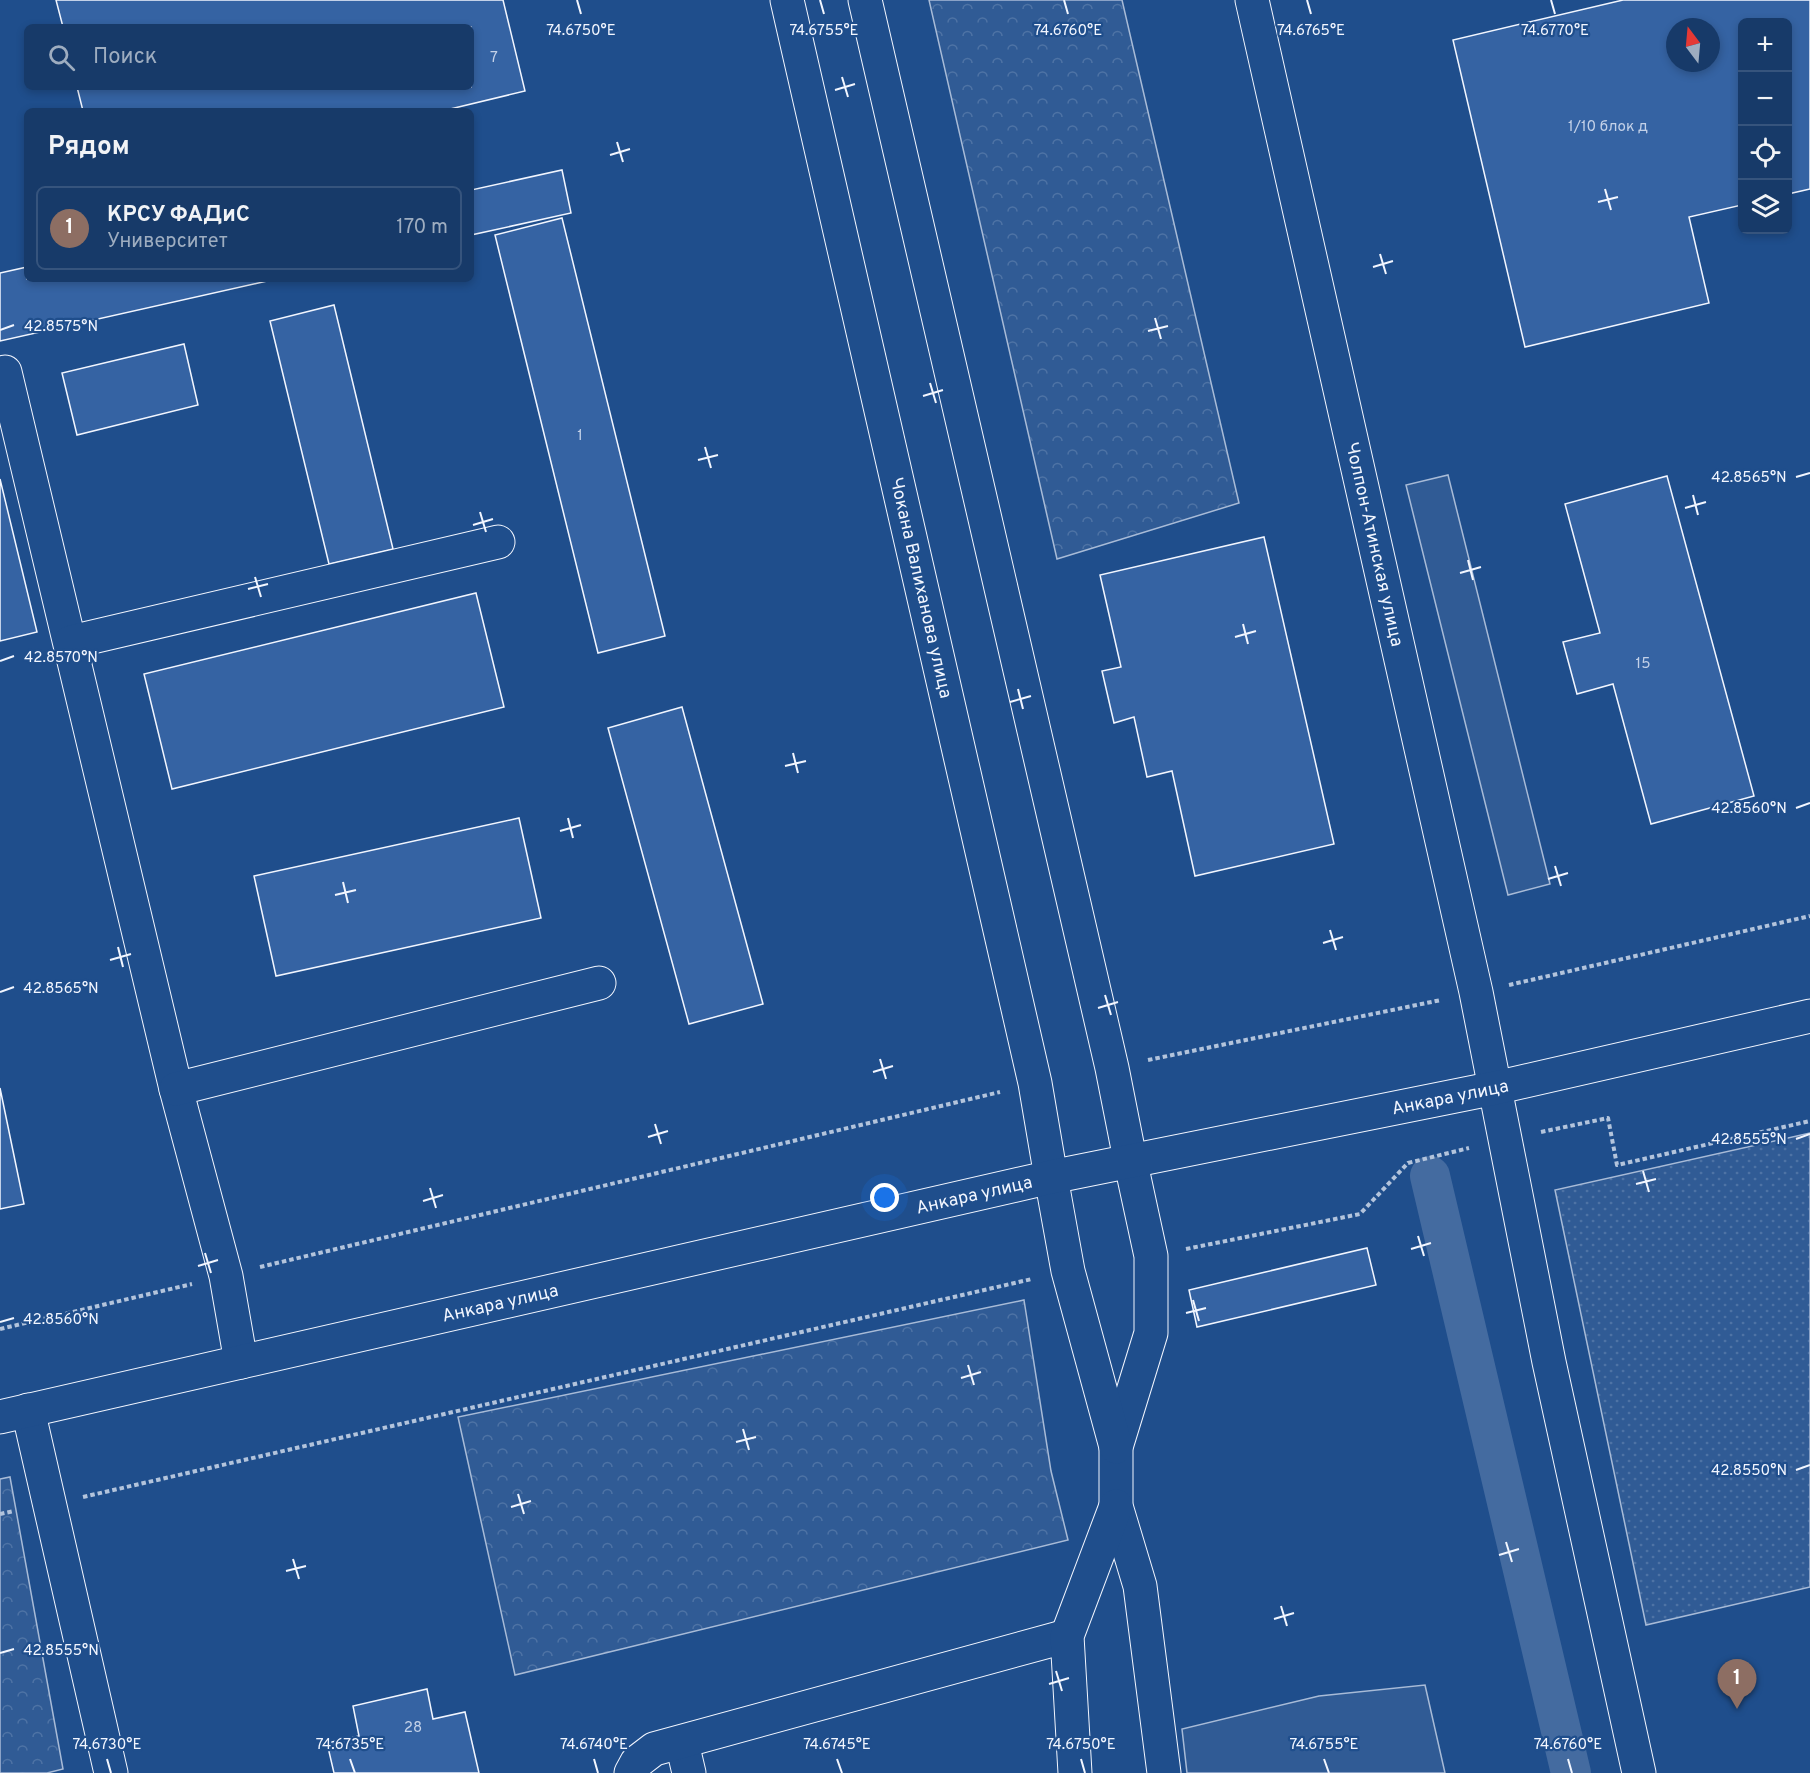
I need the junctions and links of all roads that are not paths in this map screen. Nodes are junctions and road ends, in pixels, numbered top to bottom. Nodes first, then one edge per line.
1 (787, 0) edge
2 (865, 0) edge
3 (1252, 0) edge
4 (6, 372) dead end
5 (498, 542) dead end
6 (71, 642) junction
7 (599, 983) dead end
8 (1810, 1016) edge
9 (1495, 1088) junction
10 (176, 1089) junction
11 (1130, 1159) junction
12 (1051, 1177) junction
13 (242, 1362) junction
14 (14, 1414) edge
15 (1116, 1447) junction
16 (1116, 1506) junction
17 (1067, 1636) junction
18 (685, 1758) edge
19 (111, 1773) edge
20 (631, 1773) edge
21 (1075, 1773) edge
22 (1164, 1773) edge
23 (1639, 1773) edge

1 - 12 main road, Чокана Валиханова улица
2 - 11 main road
3 - 9 main road, Чолпон-Атинская улица
4 - 6 main road
5 - 6 main road
6 - 10 main road
7 - 10 main road
8 - 9 main road, Анкара улица
9 - 11 main road, Анкара улица
9 - 23 main road, Чолпон-Атинская улица
10 - 13 main road
11 - 12 main road, Анкара улица
11 - 15 main road
12 - 13 main road, Анкара улица
12 - 15 main road, Чокана Валиханова улица
13 - 14 main road, Анкара улица
14 - 19 main road
15 - 16 main road
16 - 17 main road
16 - 22 main road
17 - 18 main road
17 - 21 main road
18 - 20 main road

